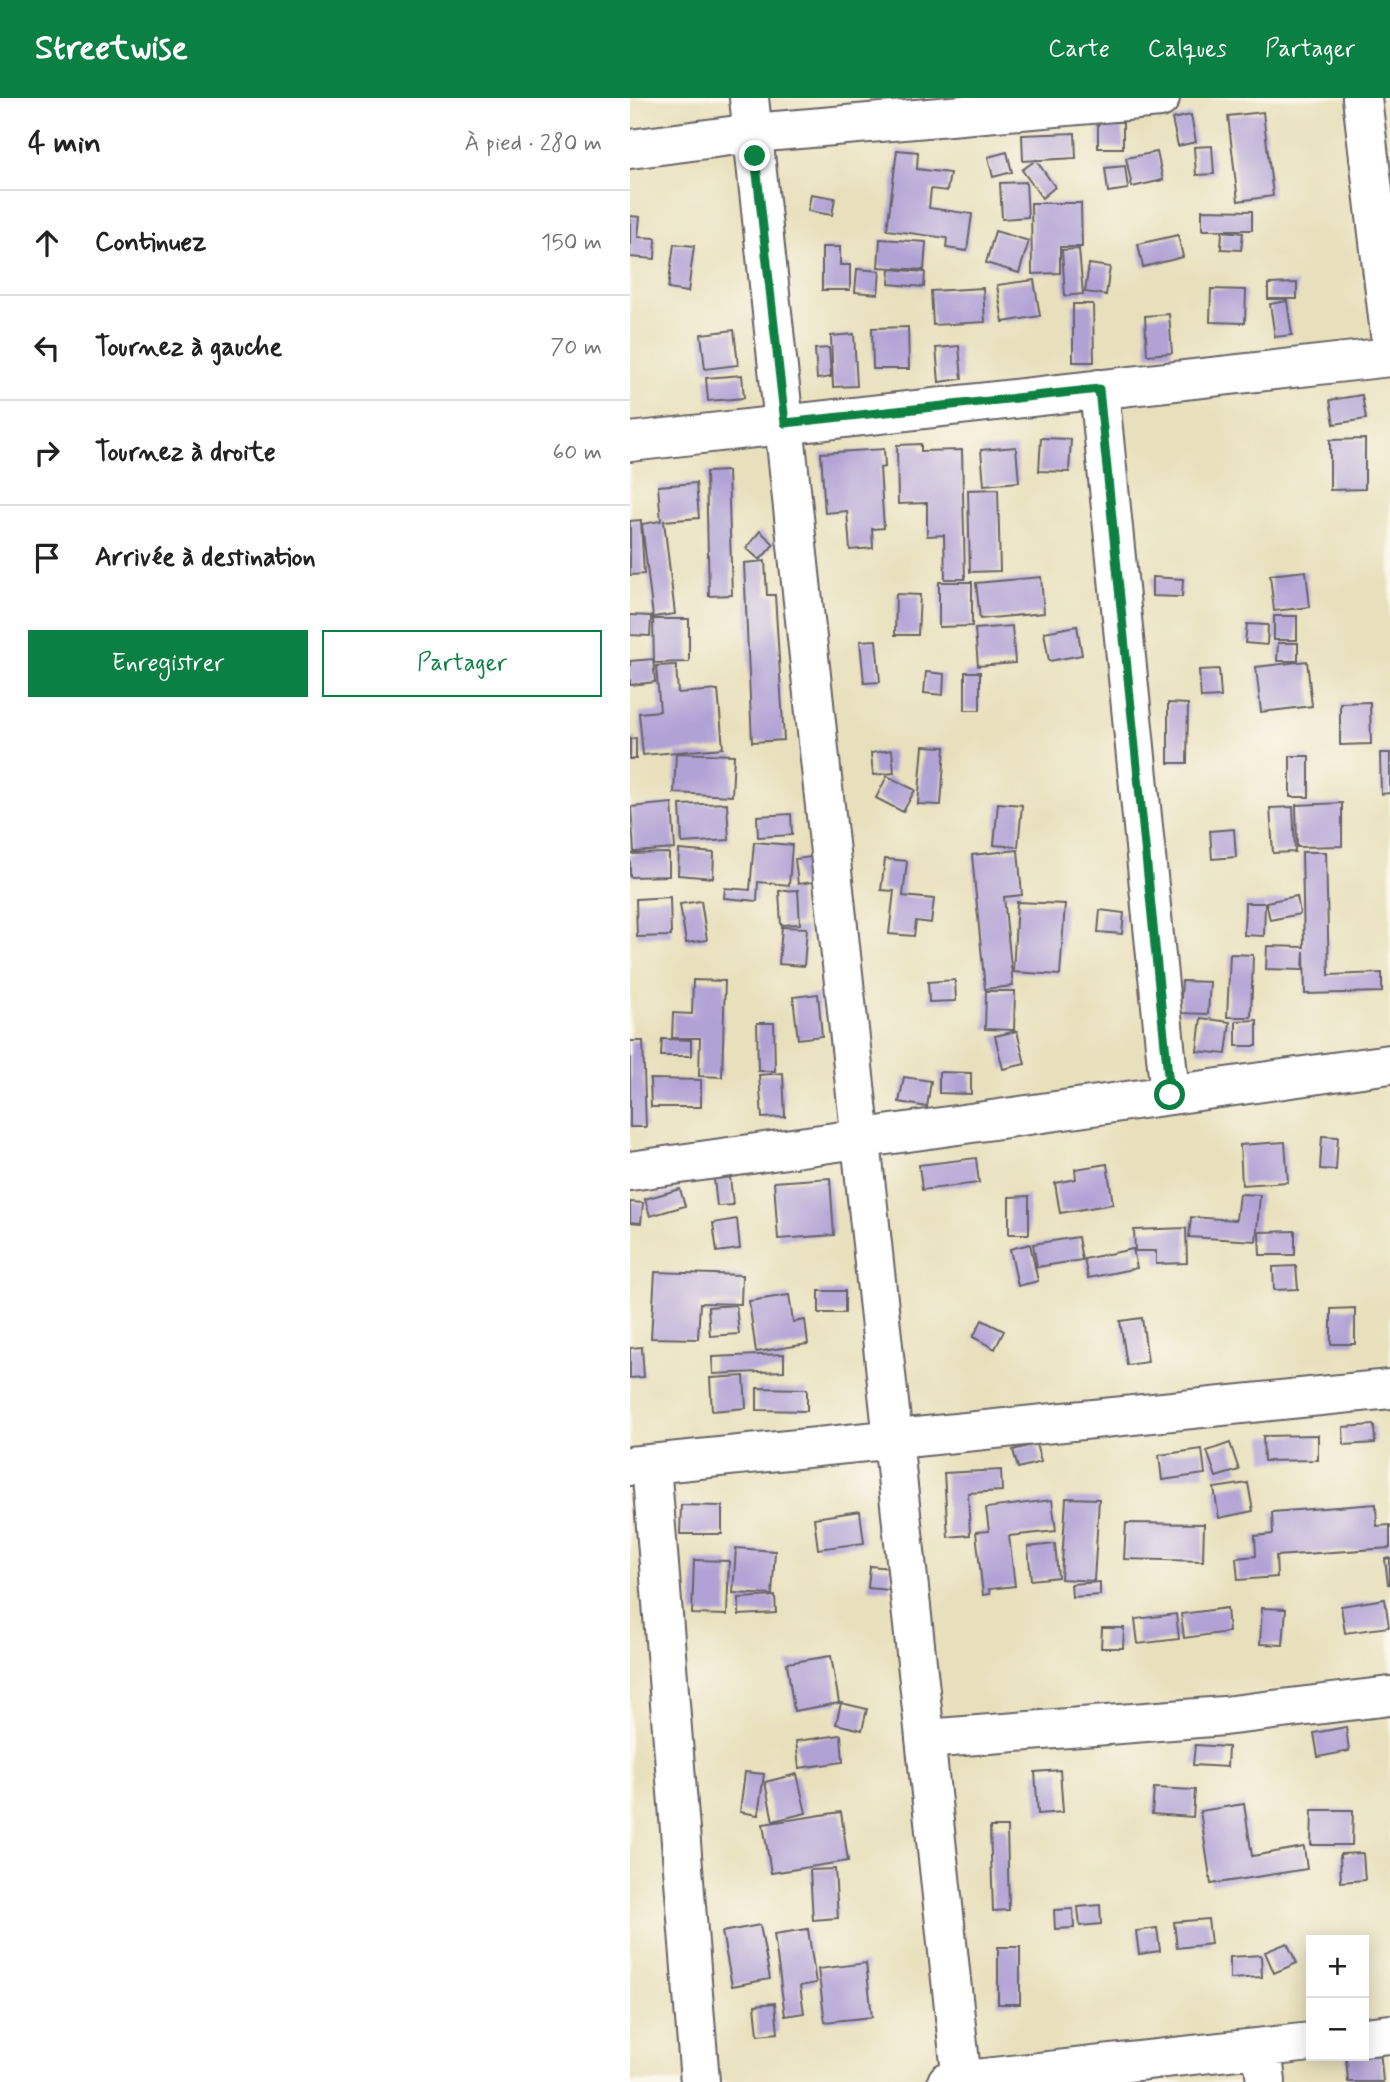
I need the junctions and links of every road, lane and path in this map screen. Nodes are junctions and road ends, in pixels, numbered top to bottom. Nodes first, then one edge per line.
1 (1160, 98) edge
2 (1362, 98) edge
3 (1067, 103) edge
4 (751, 116) edge
5 (630, 149) edge
6 (1390, 334) edge
7 (1390, 357) edge
8 (1099, 389) junction
9 (785, 423) junction
10 (630, 442) edge
11 (1390, 1063) edge
12 (1170, 1095) junction
13 (861, 1139) junction
14 (630, 1171) edge
15 (1390, 1389) edge
16 (893, 1439) junction
17 (641, 1465) edge
18 (1390, 1696) edge
19 (926, 1739) junction
20 (1390, 2034) edge
21 (1369, 2036) edge
22 (1306, 2044) edge
23 (1264, 2065) edge
24 (957, 2081) edge
25 (700, 2082) edge

1 - 3 street
2 - 6 street
3 - 4 street
4 - 5 street
4 - 9 street
7 - 8 street
8 - 9 street
8 - 12 street
9 - 10 street
9 - 13 street
11 - 12 street
12 - 13 street
13 - 14 street
13 - 16 street
15 - 16 street
16 - 17 street
16 - 19 street
17 - 25 street
18 - 19 street
19 - 24 street
20 - 21 street
22 - 23 street
23 - 24 street

